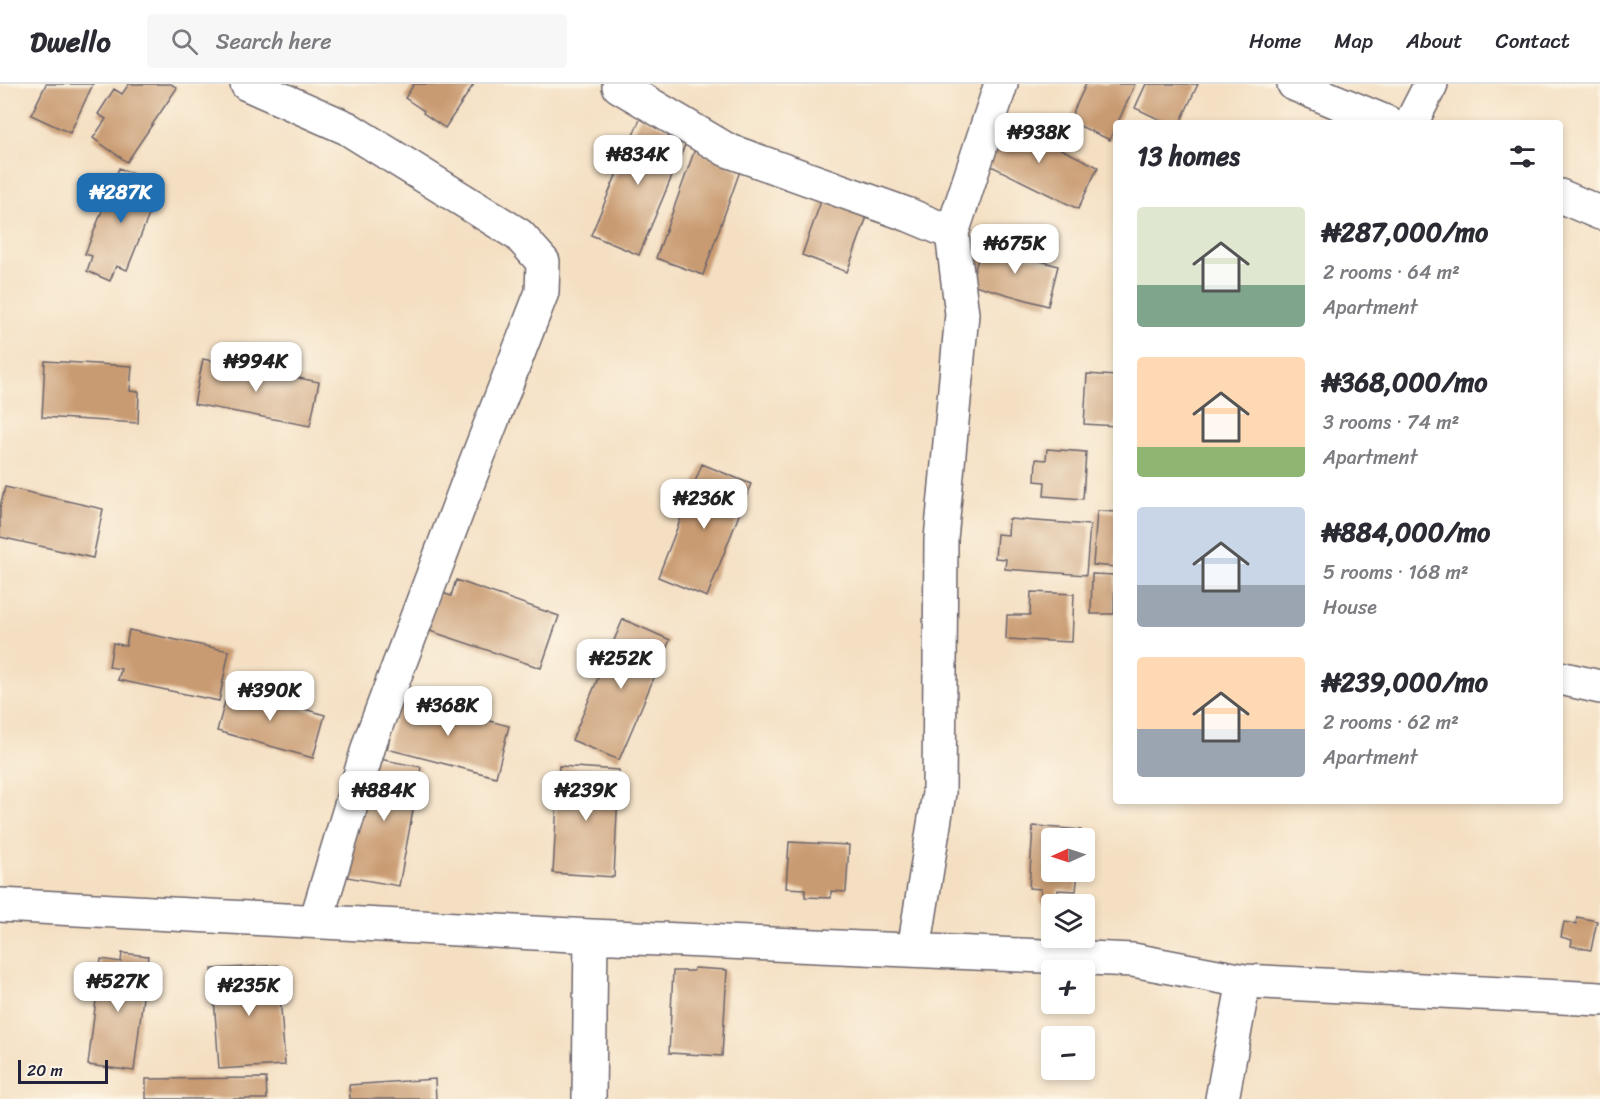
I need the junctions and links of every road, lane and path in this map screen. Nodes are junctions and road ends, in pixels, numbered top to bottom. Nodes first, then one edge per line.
1 (247, 84) edge
2 (1001, 84) edge
3 (1294, 84) edge
4 (1431, 84) edge
5 (618, 86) dead end
6 (1381, 120) edge
7 (1413, 120) edge
8 (1563, 197) edge
9 (1600, 213) edge
10 (952, 233) junction
11 (1563, 679) edge
12 (1600, 687) edge
13 (0, 905) edge
14 (316, 921) junction
15 (591, 936) junction
16 (914, 950) junction
17 (1244, 981) junction
18 (1600, 999) edge
19 (589, 1099) edge
20 (1222, 1099) edge

1 - 14 street
2 - 10 street
3 - 6 street
4 - 7 street
5 - 10 street
8 - 9 street
10 - 16 street
11 - 12 street
13 - 14 street
14 - 15 street
15 - 16 street
15 - 19 street
16 - 17 street
17 - 18 street
17 - 20 street

